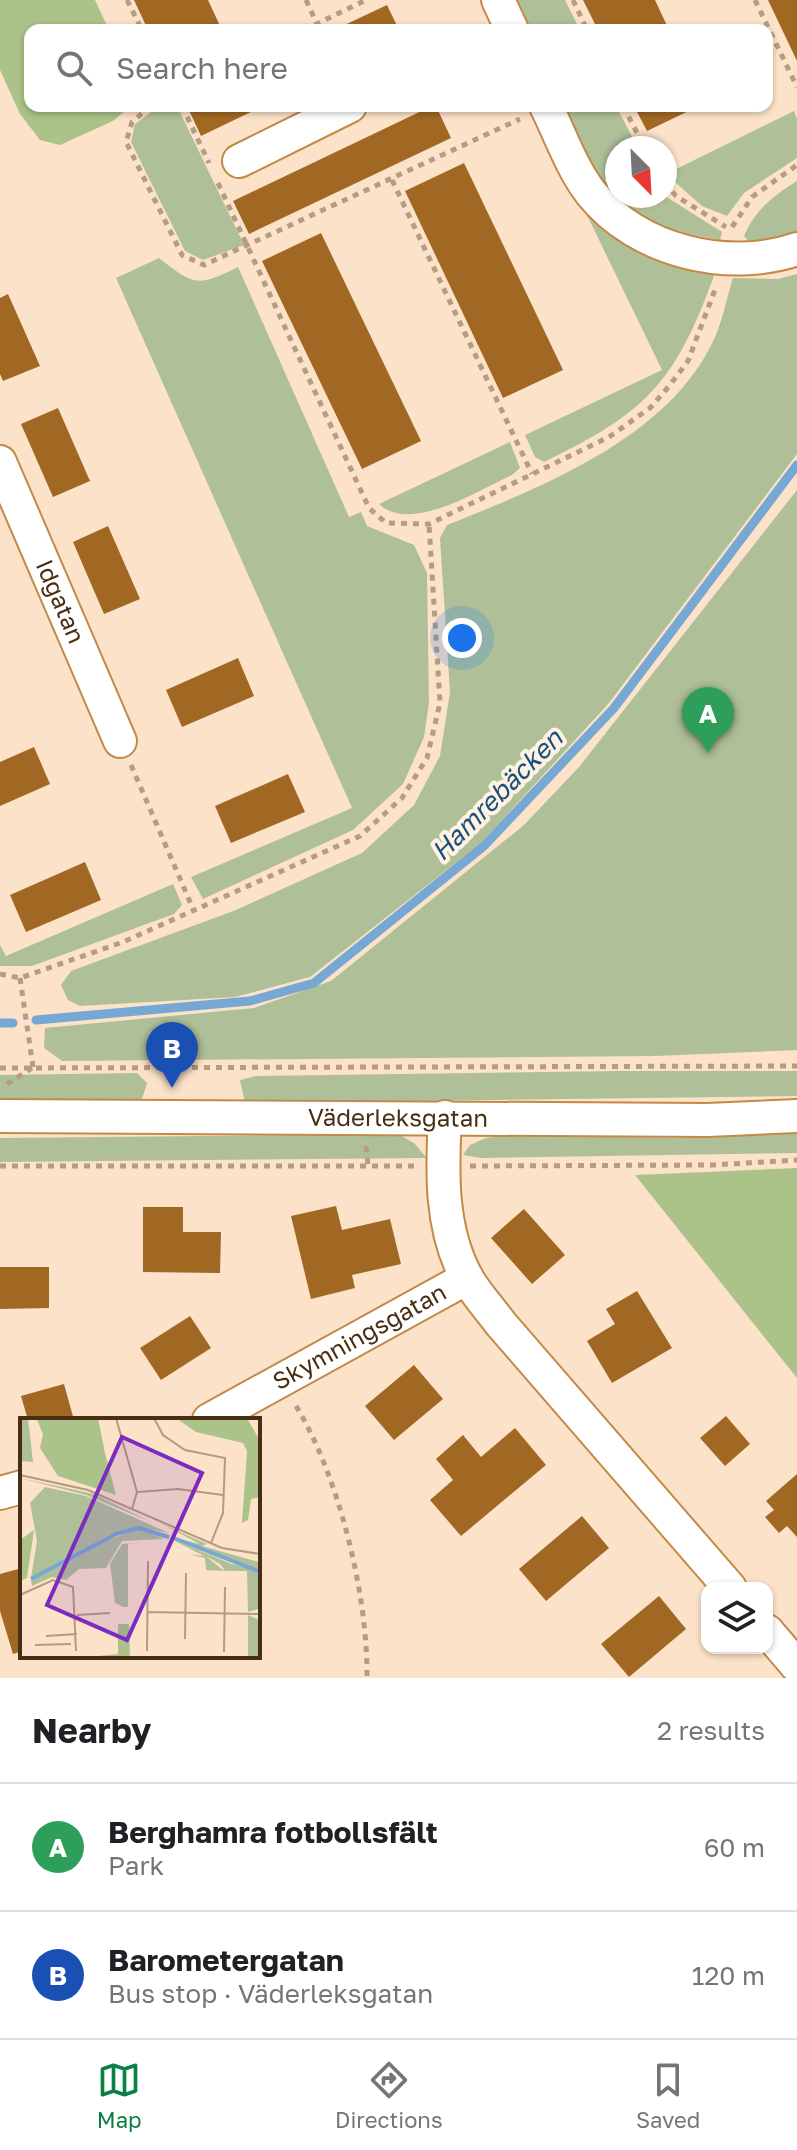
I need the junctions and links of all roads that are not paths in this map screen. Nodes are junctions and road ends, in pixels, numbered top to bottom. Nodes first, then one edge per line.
1 (338, 112) edge
2 (541, 112) edge
3 (239, 161) dead end
4 (797, 249) edge
5 (0, 462) edge
6 (120, 741) road end
7 (0, 1116) edge
8 (797, 1116) edge
9 (445, 1117) junction
10 (467, 1278) junction
11 (213, 1418) edge
12 (20, 1488) edge
13 (0, 1493) edge
14 (725, 1582) edge
15 (773, 1638) edge
16 (797, 1666) edge

1 - 3 street
2 - 4 street
5 - 6 street, Idgatan
7 - 9 street, Väderleksgatan
8 - 9 street, Väderleksgatan
9 - 10 street
10 - 11 street, Skymningsgatan
10 - 14 street
12 - 13 street
15 - 16 street

